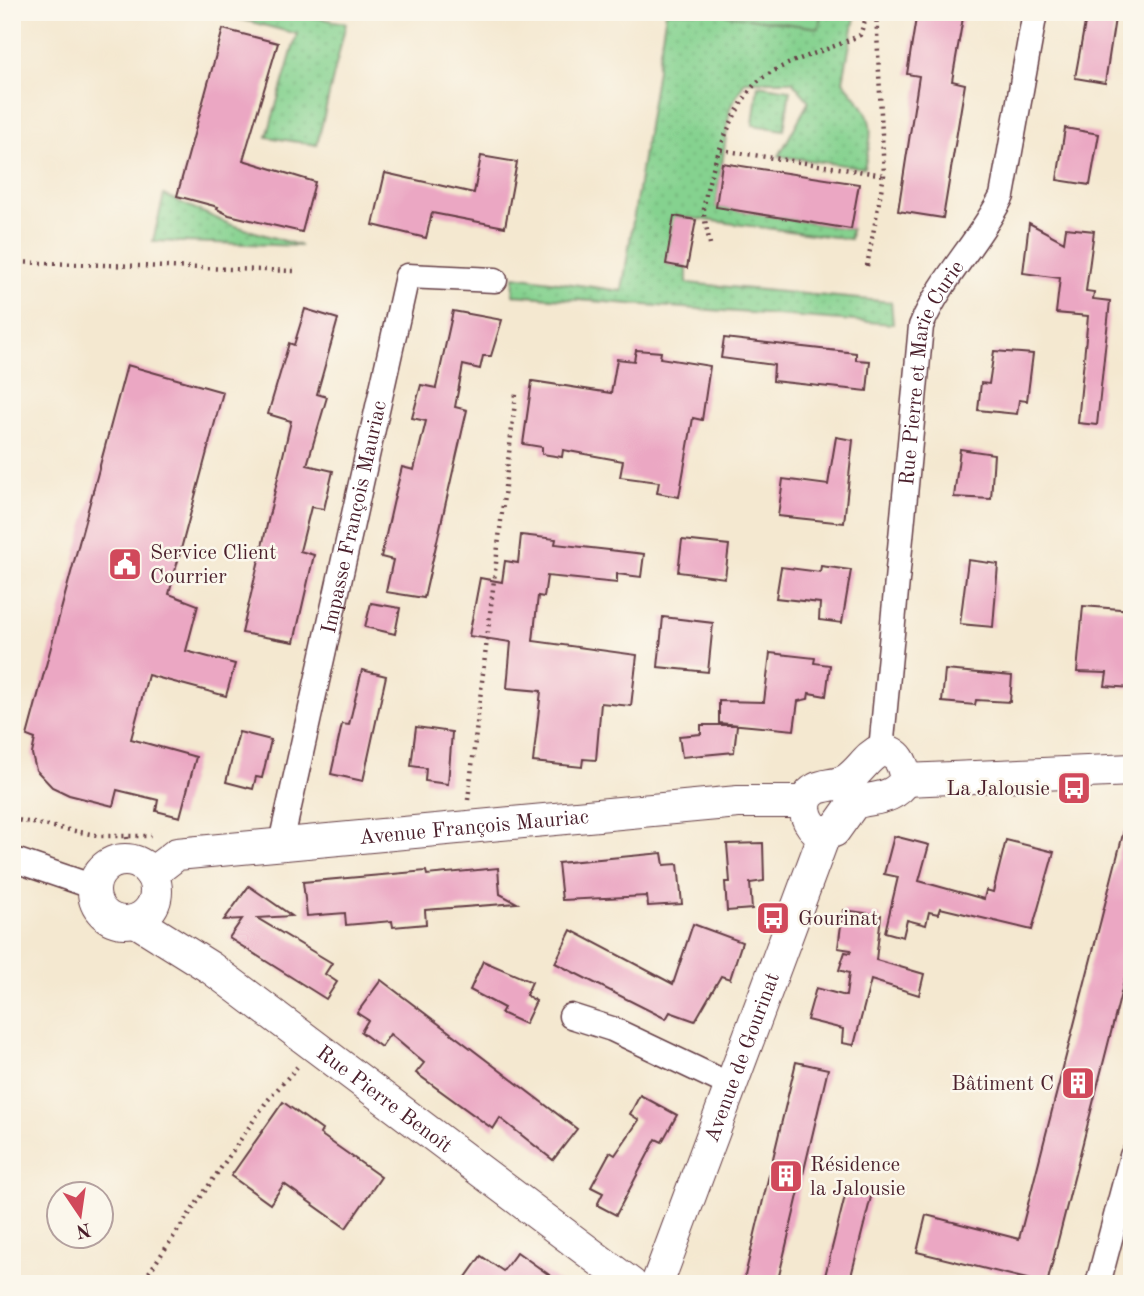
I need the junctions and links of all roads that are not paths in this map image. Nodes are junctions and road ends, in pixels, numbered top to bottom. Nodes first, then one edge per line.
1 (1035, 12) edge
2 (495, 280) dead end
3 (881, 750) junction
4 (1132, 770) edge
5 (906, 780) junction
6 (805, 802) junction
7 (825, 832) junction
8 (281, 843) junction
9 (136, 857) junction
10 (12, 859) edge
11 (94, 887) junction
12 (136, 921) junction
13 (571, 1016) dead end
14 (732, 1086) junction
15 (1132, 1156) edge
16 (631, 1284) edge
17 (657, 1284) edge
18 (1098, 1284) edge

1 - 3 street, Rue Pierre et Marie Curie
2 - 8 street, Impasse François Mauriac
3 - 5 street
3 - 6 street, Avenue François Mauriac
4 - 5 street
5 - 7 street
6 - 7 street
6 - 8 street, Avenue François Mauriac
7 - 14 street, Avenue de Gourinat
8 - 9 street, Avenue François Mauriac
9 - 11 street
9 - 12 street
10 - 11 street
11 - 12 street
12 - 16 street, Rue Pierre Benoît
13 - 14 street
14 - 17 street, Avenue de Gourinat
15 - 18 street

